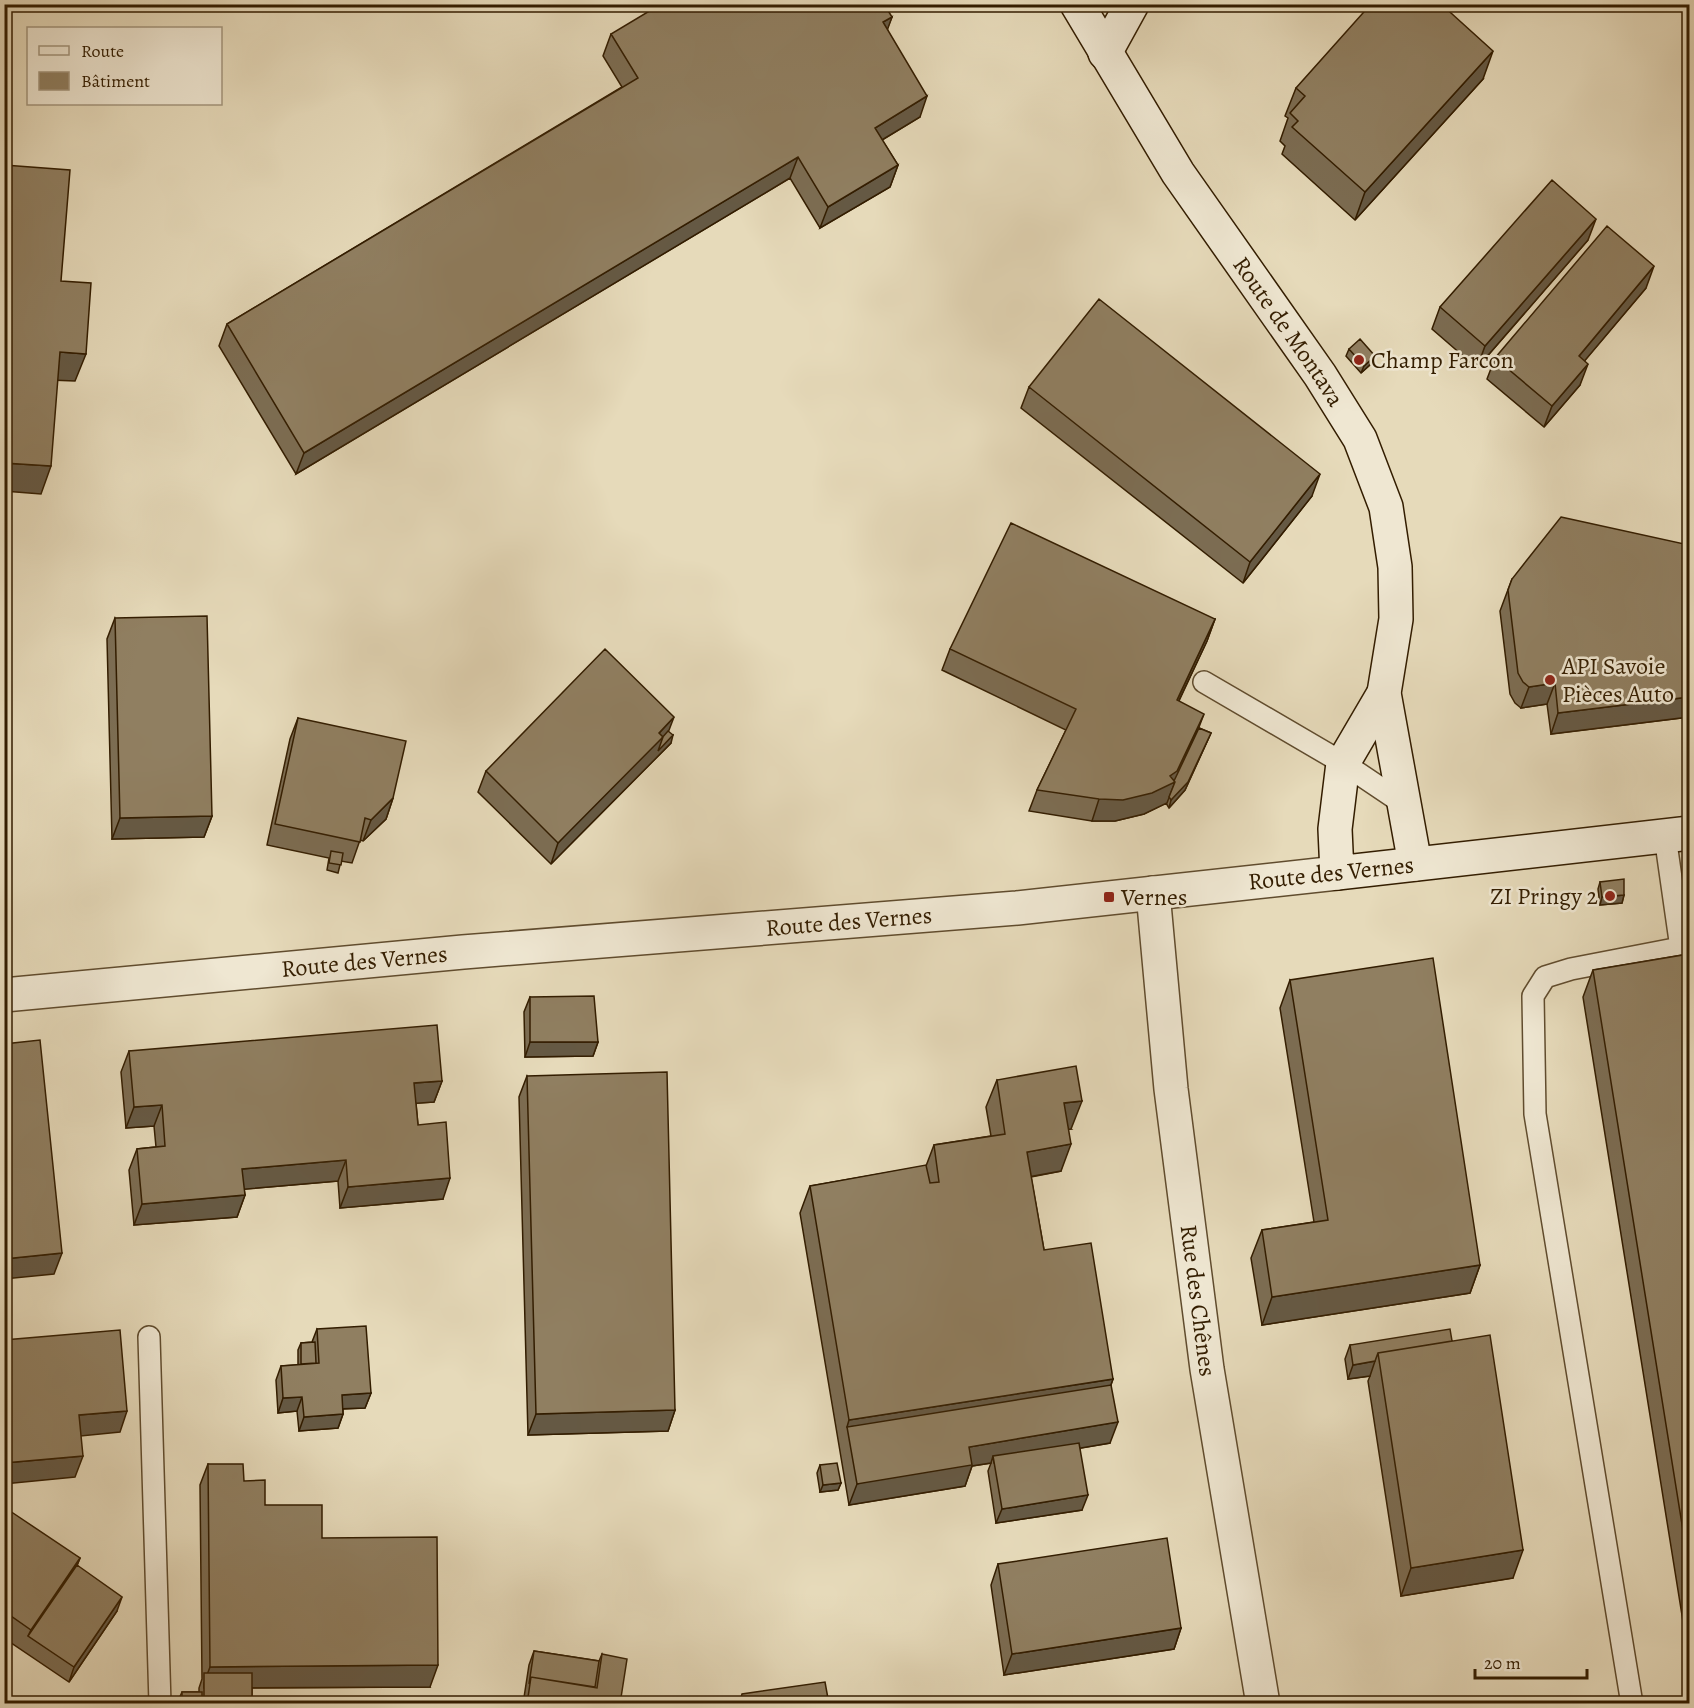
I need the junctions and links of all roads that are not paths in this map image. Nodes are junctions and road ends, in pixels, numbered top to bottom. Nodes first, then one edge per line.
1 (1077, 4) edge
2 (1132, 4) edge
3 (1105, 53) junction
4 (1204, 682) dead end
5 (1384, 693) junction
6 (1343, 763) junction
7 (1404, 804) junction
8 (1677, 835) edge
9 (1415, 864) junction
10 (1337, 873) junction
11 (1153, 893) junction
12 (1685, 947) edge
13 (4, 995) edge
14 (149, 1337) dead end
15 (160, 1704) edge
16 (1263, 1704) edge
17 (1632, 1704) edge

1 - 3 street, Route de Montava
2 - 3 street
3 - 5 street, Route de Montava
4 - 6 lane
5 - 6 street, Route de Montava
5 - 7 street, Route de Montava
6 - 7 lane
6 - 10 street, Route de Montava
7 - 9 street, Route de Montava
8 - 9 street, Route des Vernes
8 - 12 lane
9 - 10 street, Route des Vernes
10 - 11 street, Route des Vernes
11 - 13 street, Route des Vernes
11 - 16 street, Rue des Chênes
12 - 17 lane
14 - 15 lane

